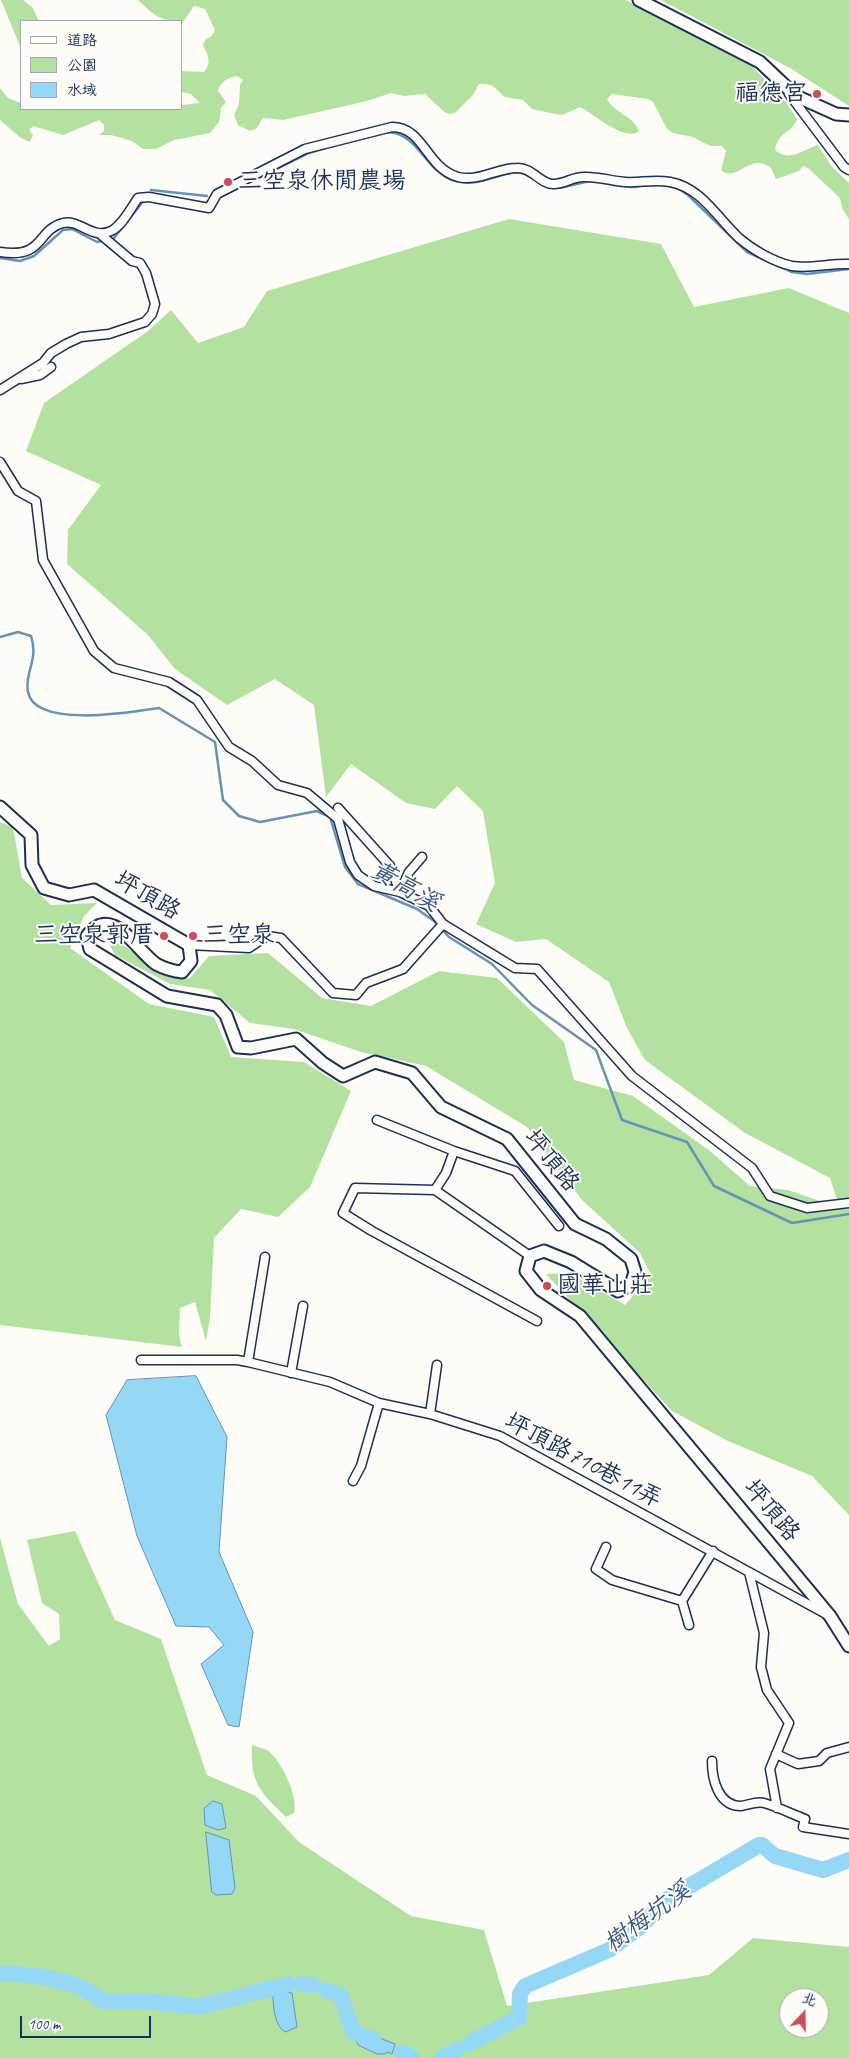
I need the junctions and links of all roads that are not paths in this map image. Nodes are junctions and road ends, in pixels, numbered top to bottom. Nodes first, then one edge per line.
1 (639, 0) edge
2 (783, 86) junction
3 (849, 115) edge
4 (849, 170) edge
5 (100, 234) junction
6 (0, 252) edge
7 (849, 264) edge
8 (52, 367) dead end
9 (14, 381) junction
10 (0, 390) edge
11 (0, 462) edge
12 (0, 806) edge
13 (338, 808) dead end
14 (422, 857) dead end
15 (400, 892) junction
16 (443, 924) junction
17 (189, 945) junction
18 (377, 1120) dead end
19 (454, 1151) junction
20 (435, 1190) junction
21 (849, 1203) edge
22 (559, 1226) dead end
23 (530, 1256) junction
24 (266, 1257) dead end
25 (304, 1306) dead end
26 (537, 1321) dead end
27 (141, 1360) dead end
28 (248, 1362) junction
29 (437, 1365) dead end
30 (291, 1373) junction
31 (380, 1403) junction
32 (430, 1414) junction
33 (353, 1481) dead end
34 (606, 1547) dead end
35 (713, 1551) junction
36 (749, 1572) junction
37 (812, 1593) junction
38 (796, 1599) junction
39 (682, 1601) junction
40 (830, 1616) junction
41 (689, 1625) dead end
42 (849, 1646) edge
43 (849, 1747) edge
44 (776, 1754) junction
45 (712, 1761) dead end
46 (777, 1808) junction
47 (849, 1834) edge

1 - 2 street
2 - 3 street
2 - 4 street
5 - 6 street
5 - 7 street
5 - 9 street
8 - 9 street
9 - 10 street
11 - 15 street
12 - 17 street, 坪頂路
13 - 15 street
14 - 15 street
15 - 16 street
16 - 17 street
16 - 21 street
17 - 23 street, 坪頂路
18 - 19 street
19 - 20 street
19 - 22 street
20 - 23 street
20 - 26 street
23 - 37 street, 坪頂路
24 - 28 street
25 - 30 street
27 - 28 street, 坪頂路710巷11弄
28 - 30 street, 坪頂路710巷11弄
29 - 32 street
30 - 31 street, 坪頂路710巷11弄
31 - 32 street, 坪頂路710巷11弄
31 - 33 street
32 - 35 street, 坪頂路710巷11弄
34 - 39 street
35 - 36 street, 坪頂路710巷11弄
35 - 39 street
36 - 38 street, 坪頂路710巷11弄
36 - 44 street
37 - 38 street
37 - 40 street, 坪頂路
38 - 40 street, 坪頂路710巷11弄
39 - 41 street
40 - 42 street, 坪頂路
43 - 44 street
44 - 46 street
45 - 46 street
46 - 47 street

